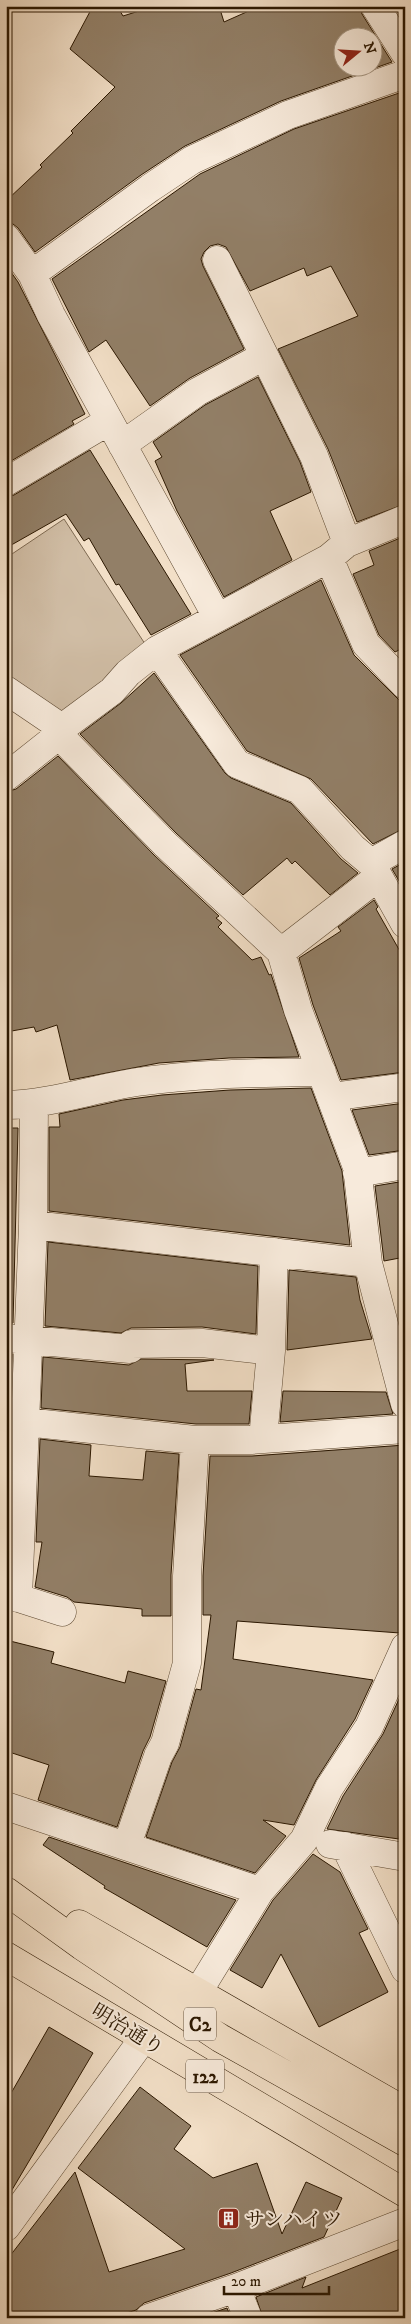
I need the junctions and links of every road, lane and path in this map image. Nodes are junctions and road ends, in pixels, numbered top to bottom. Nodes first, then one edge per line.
1 (375, 6) edge
2 (405, 54) edge
3 (405, 74) edge
4 (6, 238) edge
5 (217, 260) dead end
6 (32, 274) junction
7 (264, 356) junction
8 (109, 421) junction
9 (122, 445) junction
10 (6, 482) edge
11 (405, 519) edge
12 (338, 551) junction
13 (217, 617) junction
14 (157, 650) junction
15 (405, 685) edge
16 (6, 690) edge
17 (61, 731) junction
18 (6, 777) edge
19 (405, 844) edge
20 (375, 870) junction
21 (405, 924) edge
22 (281, 952) junction
23 (322, 1072) junction
24 (405, 1087) edge
25 (331, 1098) junction
26 (6, 1105) edge
27 (34, 1105) junction
28 (405, 1165) edge
29 (357, 1173) junction
30 (33, 1225) junction
31 (274, 1252) junction
32 (368, 1263) junction
33 (17, 1339) edge
34 (271, 1351) junction
35 (405, 1404) edge
36 (25, 1422) junction
37 (405, 1429) edge
38 (263, 1439) junction
39 (195, 1440) junction
40 (12, 1596) edge
41 (62, 1612) dead end
42 (405, 1647) edge
43 (6, 1806) edge
44 (304, 1840) junction
45 (127, 1845) junction
46 (345, 1846) junction
47 (405, 1857) edge
48 (6, 1882) edge
49 (260, 1890) junction
50 (6, 1891) edge
51 (6, 1902) edge
52 (6, 1956) edge
53 (405, 1969) edge
54 (198, 1992) junction
55 (143, 2039) junction
56 (405, 2111) edge
57 (405, 2142) edge
58 (405, 2150) edge
59 (405, 2193) edge
60 (405, 2222) edge
61 (6, 2227) edge
62 (236, 2288) junction
63 (149, 2318) edge
64 (248, 2318) edge

1 - 2 street
3 - 6 street
4 - 6 street
5 - 7 street
6 - 8 street
7 - 9 street
7 - 12 street
8 - 9 street
8 - 10 street
9 - 13 street
11 - 12 street
12 - 13 street
12 - 15 street
13 - 14 street
14 - 17 street
14 - 20 street
16 - 17 street
17 - 18 street
17 - 22 street
19 - 20 street
20 - 21 street
20 - 22 street
22 - 23 street
23 - 25 street
23 - 27 street
24 - 25 street
25 - 29 street
26 - 27 street
27 - 30 street
28 - 29 street
29 - 32 street
30 - 31 street
30 - 33 street
31 - 32 street
31 - 34 street
32 - 35 street
33 - 34 street
33 - 36 street
34 - 38 street
36 - 39 street
36 - 40 street
37 - 38 street
38 - 39 street
39 - 45 street
40 - 41 street
42 - 44 street
43 - 45 street
44 - 46 street
44 - 49 street
45 - 49 street
46 - 47 street
46 - 53 street
48 - 54 highway
49 - 54 street
50 - 57 highway, C2
51 - 58 highway, C2
52 - 55 highway, 明治通り / 122
54 - 56 highway
55 - 59 highway, 明治通り / 122
55 - 61 street
60 - 62 street
62 - 63 street
62 - 64 street

